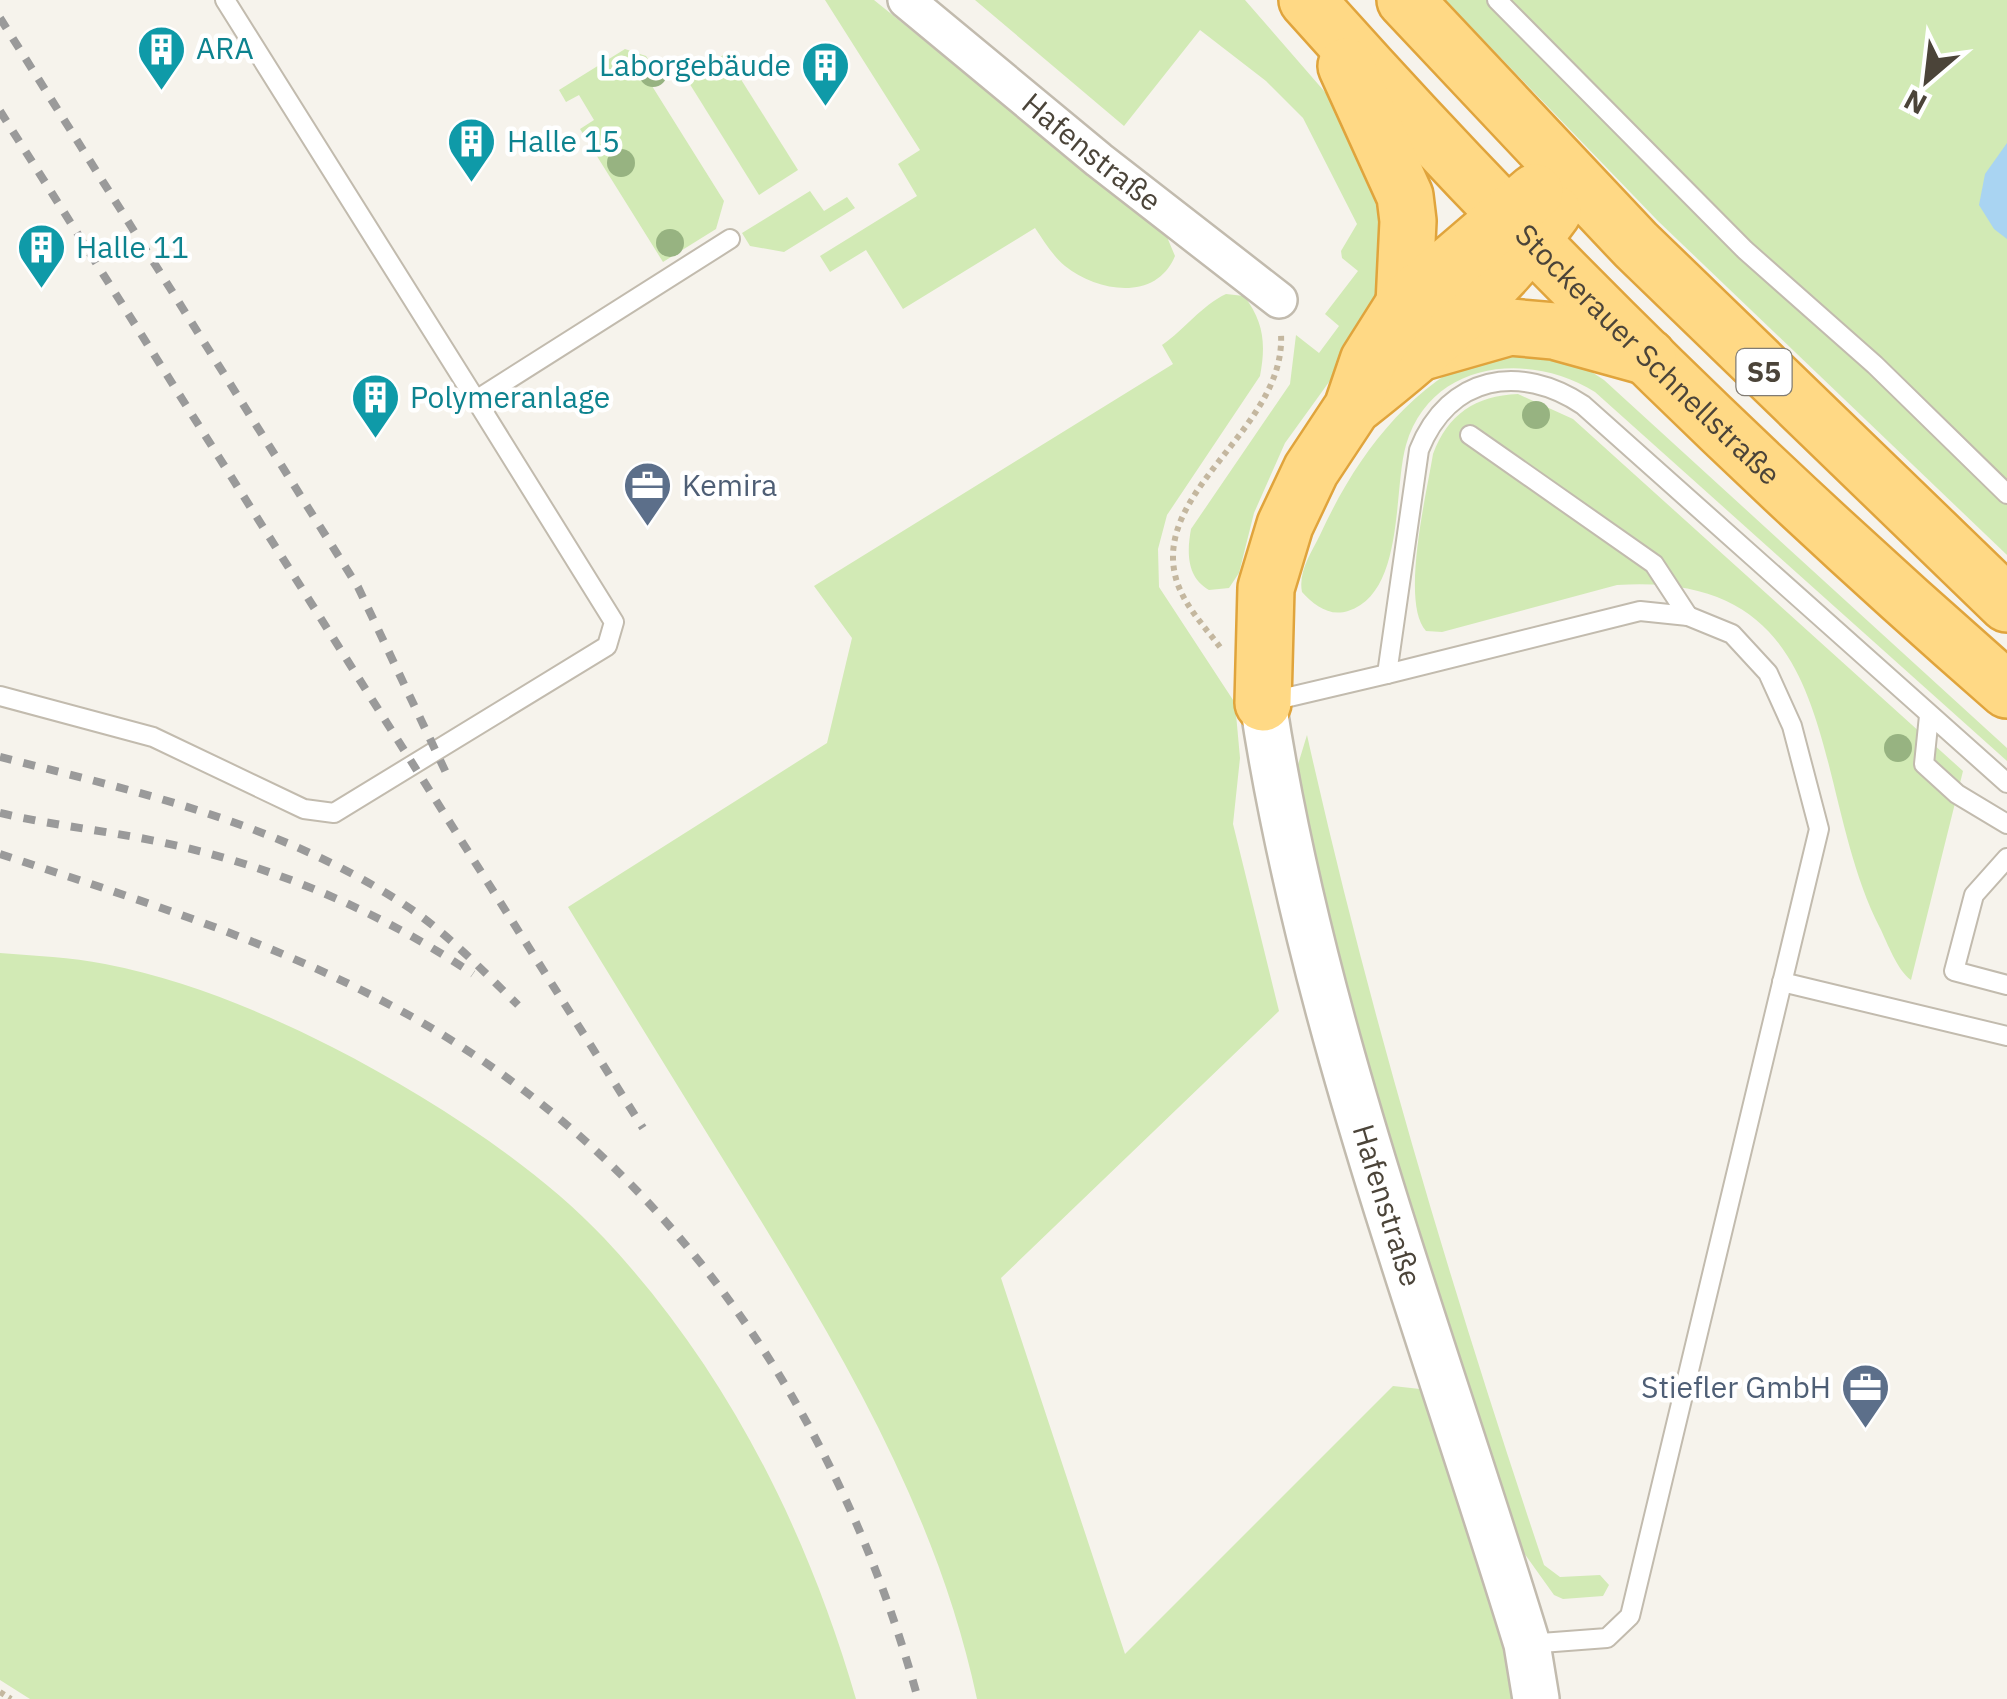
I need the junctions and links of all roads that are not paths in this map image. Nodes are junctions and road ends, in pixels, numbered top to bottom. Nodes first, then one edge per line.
1 (225, 0) edge
2 (906, 0) edge
3 (1405, 0) edge
4 (1497, 0) edge
5 (1315, 9) edge
6 (1570, 177) junction
7 (1520, 226) junction
8 (730, 239) dead end
9 (1279, 300) road end
10 (1414, 328) junction
11 (1651, 358) junction
12 (476, 400) junction
13 (1470, 435) dead end
14 (2007, 494) edge
15 (2007, 604) edge
16 (1688, 616) junction
17 (1387, 674) junction
18 (2007, 690) edge
19 (0, 696) edge
20 (1263, 703) junction
21 (1929, 716) junction
22 (2007, 783) edge
23 (2007, 824) edge
24 (2007, 858) edge
25 (1782, 982) junction
26 (2007, 984) edge
27 (2007, 1036) edge
28 (1527, 1644) junction
29 (1536, 1699) edge

1 - 12 lane
2 - 9 street, Hafenstraße
3 - 6 highway, S5
4 - 14 lane
5 - 7 highway, Stockerauer Schnellstraße / S5
5 - 10 highway
6 - 7 highway
6 - 15 highway, S5
7 - 10 highway
7 - 11 highway, Stockerauer Schnellstraße / S5
8 - 12 lane
10 - 11 highway
10 - 20 highway
11 - 18 highway, Stockerauer Schnellstraße / S5
12 - 19 lane
13 - 16 lane
16 - 17 lane
16 - 25 lane
17 - 20 lane
17 - 21 lane
20 - 28 street, Hafenstraße
21 - 22 lane
21 - 23 lane
24 - 26 lane
25 - 27 lane
25 - 28 lane
28 - 29 street, Hafenstraße

